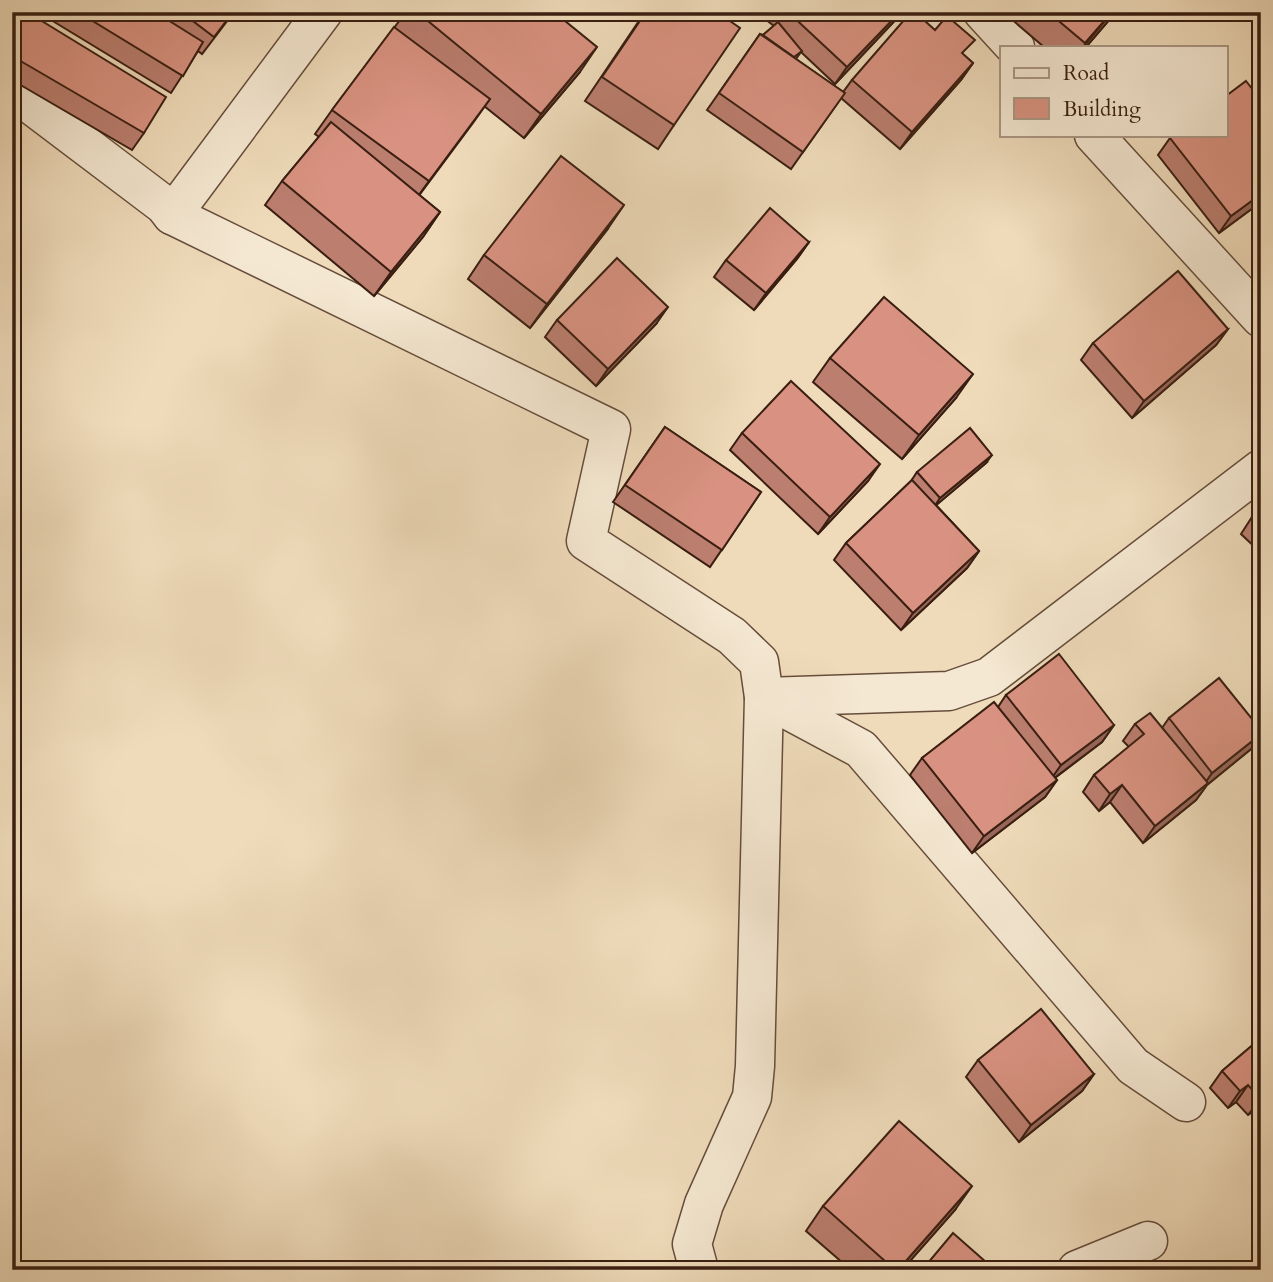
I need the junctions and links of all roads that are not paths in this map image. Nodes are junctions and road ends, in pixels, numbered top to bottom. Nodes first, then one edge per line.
1 (323, 12) edge
2 (983, 12) edge
3 (1014, 46) edge
4 (12, 90) edge
5 (1095, 136) edge
6 (172, 215) junction
7 (1261, 318) edge
8 (1261, 469) edge
9 (764, 697) junction
10 (1186, 1102) dead end
11 (1148, 1241) dead end
12 (699, 1270) edge
13 (1077, 1270) edge

1 - 6 street
2 - 3 street
4 - 6 street
5 - 7 street
6 - 9 street
8 - 9 street
9 - 10 street
9 - 12 street
11 - 13 street

